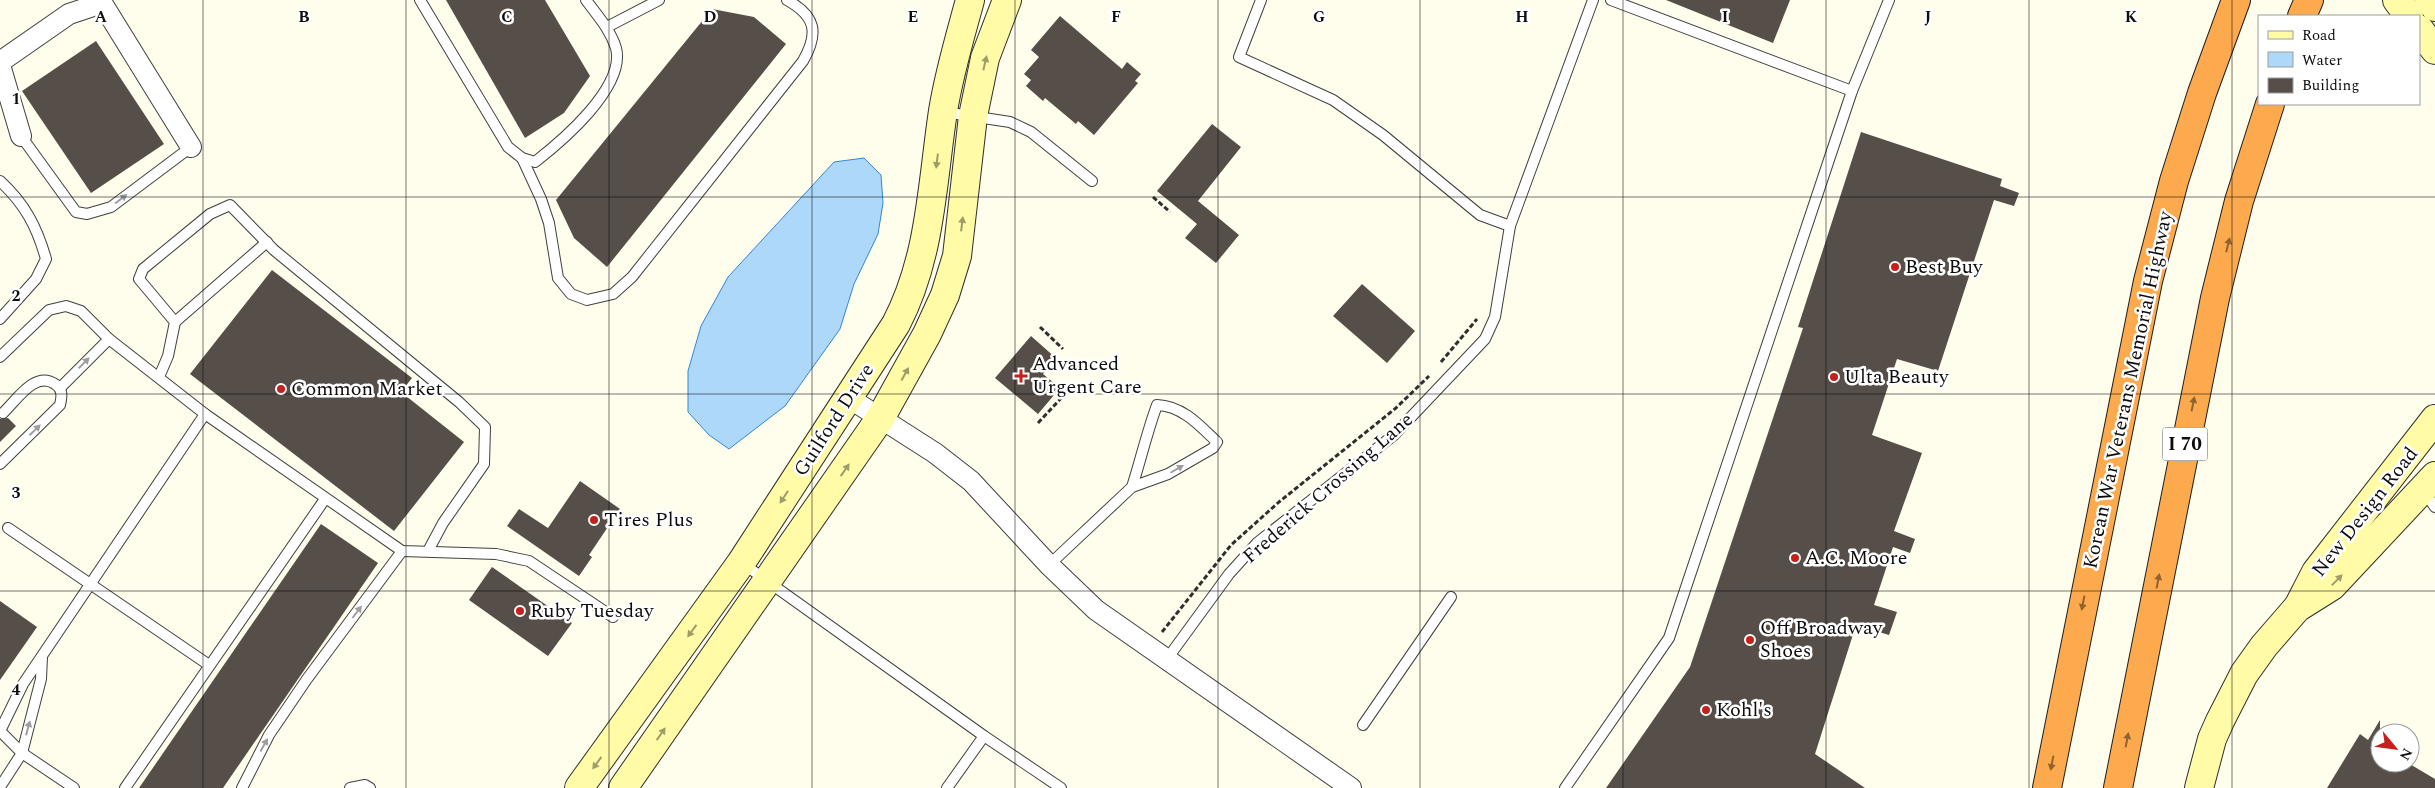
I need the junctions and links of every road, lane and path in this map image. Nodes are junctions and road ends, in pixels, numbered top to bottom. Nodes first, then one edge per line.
1 (420, 0) edge
2 (586, 0) edge
3 (659, 0) edge
4 (787, 0) edge
5 (970, 0) edge
6 (1007, 0) edge
7 (1261, 0) edge
8 (1593, 0) edge
9 (1611, 0) edge
10 (1888, 0) edge
11 (2221, 0) edge
12 (2236, 0) edge
13 (2309, 0) edge
14 (2429, 0) edge
15 (2435, 8) edge
16 (2302, 15) edge
17 (606, 27) junction
18 (2420, 30) edge
19 (2435, 50) edge
20 (0, 63) edge
21 (1852, 91) junction
22 (2270, 105) edge
23 (943, 112) junction
24 (973, 116) junction
25 (21, 136) joint
26 (191, 147) joint
27 (522, 158) junction
28 (0, 181) edge
29 (1092, 181) dead end
30 (1153, 197) dead end
31 (1170, 212) dead end
32 (1510, 226) junction
33 (267, 242) junction
34 (2148, 281) junction
35 (1482, 313) dead end
36 (0, 319) edge
37 (175, 322) junction
38 (1040, 327) dead end
39 (109, 339) junction
40 (1063, 348) dead end
41 (0, 357) edge
42 (1438, 366) dead end
43 (1432, 373) dead end
44 (159, 378) junction
45 (60, 388) junction
46 (1065, 394) dead end
47 (849, 398) junction
48 (3, 413) dead end
49 (205, 414) junction
50 (881, 417) junction
51 (2435, 419) edge
52 (1038, 423) dead end
53 (0, 464) edge
54 (1132, 487) junction
55 (2431, 491) edge
56 (325, 499) junction
57 (8, 528) dead end
58 (402, 551) junction
59 (428, 551) junction
60 (741, 563) junction
61 (1049, 564) junction
62 (768, 582) junction
63 (90, 584) junction
64 (1451, 597) dead end
65 (2297, 608) junction
66 (613, 617) dead end
67 (1162, 632) dead end
68 (42, 655) junction
69 (1167, 659) junction
70 (209, 665) junction
71 (1363, 725) dead end
72 (0, 731) edge
73 (984, 736) junction
74 (22, 753) junction
75 (0, 787) edge
76 (74, 788) edge
77 (125, 788) edge
78 (242, 788) edge
79 (350, 788) edge
80 (370, 788) edge
81 (579, 788) edge
82 (623, 788) edge
83 (948, 788) edge
84 (1060, 788) edge
85 (1351, 788) edge
86 (1565, 788) edge
87 (2047, 788) edge
88 (2118, 788) edge
89 (2199, 788) edge

1 - 27 lane
2 - 17 lane
3 - 17 lane
4 - 27 lane
5 - 23 main road, Guilford Drive
24 -> 6 main road, Guilford Drive
7 - 32 lane
8 - 32 lane, Frederick Crossing Lane
9 - 21 lane
10 - 21 lane
11 - 34 highway
12 - 34 highway, Korean War Veterans Memorial Highway
13 - 16 highway
14 - 15 main road
17 - 27 lane
18 - 19 main road
20 - 25 street
20 - 26 street
21 - 86 lane
88 -> 22 highway, I 70
23 - 24 lane
23 -> 47 main road, Guilford Drive
24 - 29 lane
50 -> 24 main road, Guilford Drive
25 -> 26 lane
28 - 36 lane
30 - 31 path
32 - 69 lane, Frederick Crossing Lane
33 - 37 lane
33 - 37 lane
33 - 59 lane
34 -> 87 highway, Korean War Veterans Memorial Highway
35 - 42 path
37 - 44 lane
38 - 40 path
39 - 41 lane
39 - 44 lane
45 -> 39 lane
43 - 67 path
44 - 49 lane
45 - 48 lane
53 -> 45 lane
46 - 52 path
47 - 50 street
47 -> 60 main road, Guilford Drive
49 - 56 lane
49 - 63 lane
50 - 61 street
62 -> 50 main road, Guilford Drive
51 - 65 main road, New Design Road
54 -> 54 lane
54 - 61 lane
65 -> 55 main road, New Design Road
56 - 58 lane
56 - 70 lane
57 - 63 lane
58 - 59 lane
78 -> 58 lane
59 - 66 lane
60 - 62 lane
60 -> 81 main road, Guilford Drive
61 - 69 street
62 - 73 lane
82 -> 62 main road, Guilford Drive
63 - 68 lane
63 - 70 lane
64 - 71 lane
65 - 89 main road, New Design Road
68 - 72 lane
74 -> 68 lane
69 - 85 street
70 - 77 lane
72 - 74 lane
73 - 83 lane
73 - 84 lane
74 - 75 lane
74 - 76 lane
79 - 80 lane

